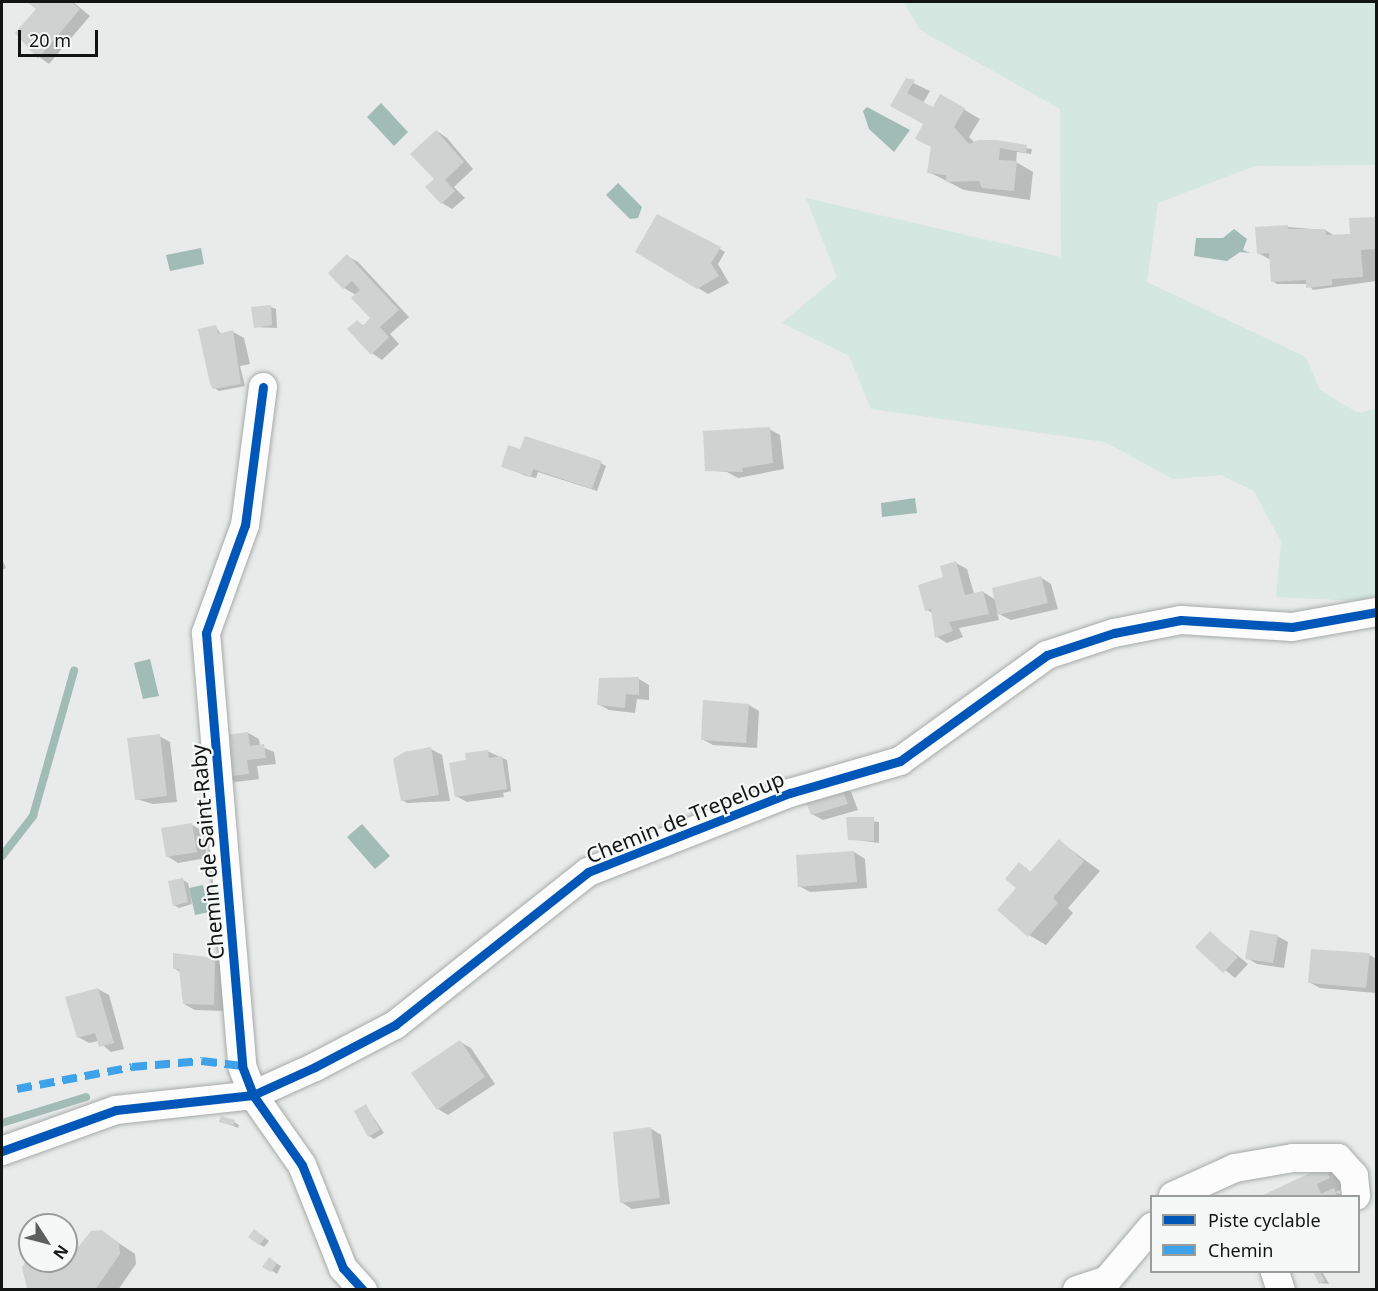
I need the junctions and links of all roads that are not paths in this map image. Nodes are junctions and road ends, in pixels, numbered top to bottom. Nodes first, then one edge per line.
1 (263, 387) dead end
2 (1377, 612) edge
3 (253, 1095) junction
4 (2, 1151) edge
5 (1177, 1195) edge
6 (1356, 1195) edge
7 (1150, 1229) edge
8 (1275, 1273) edge
9 (363, 1290) edge
10 (1077, 1290) edge
11 (1281, 1290) edge

1 - 3 street, Chemin de Saint-Raby
2 - 3 street, Chemin de Trepeloup
3 - 4 street, Chemin de Trepeloup
3 - 9 street, Chemin de Saint-Raby
5 - 6 street
7 - 10 street
8 - 11 street

